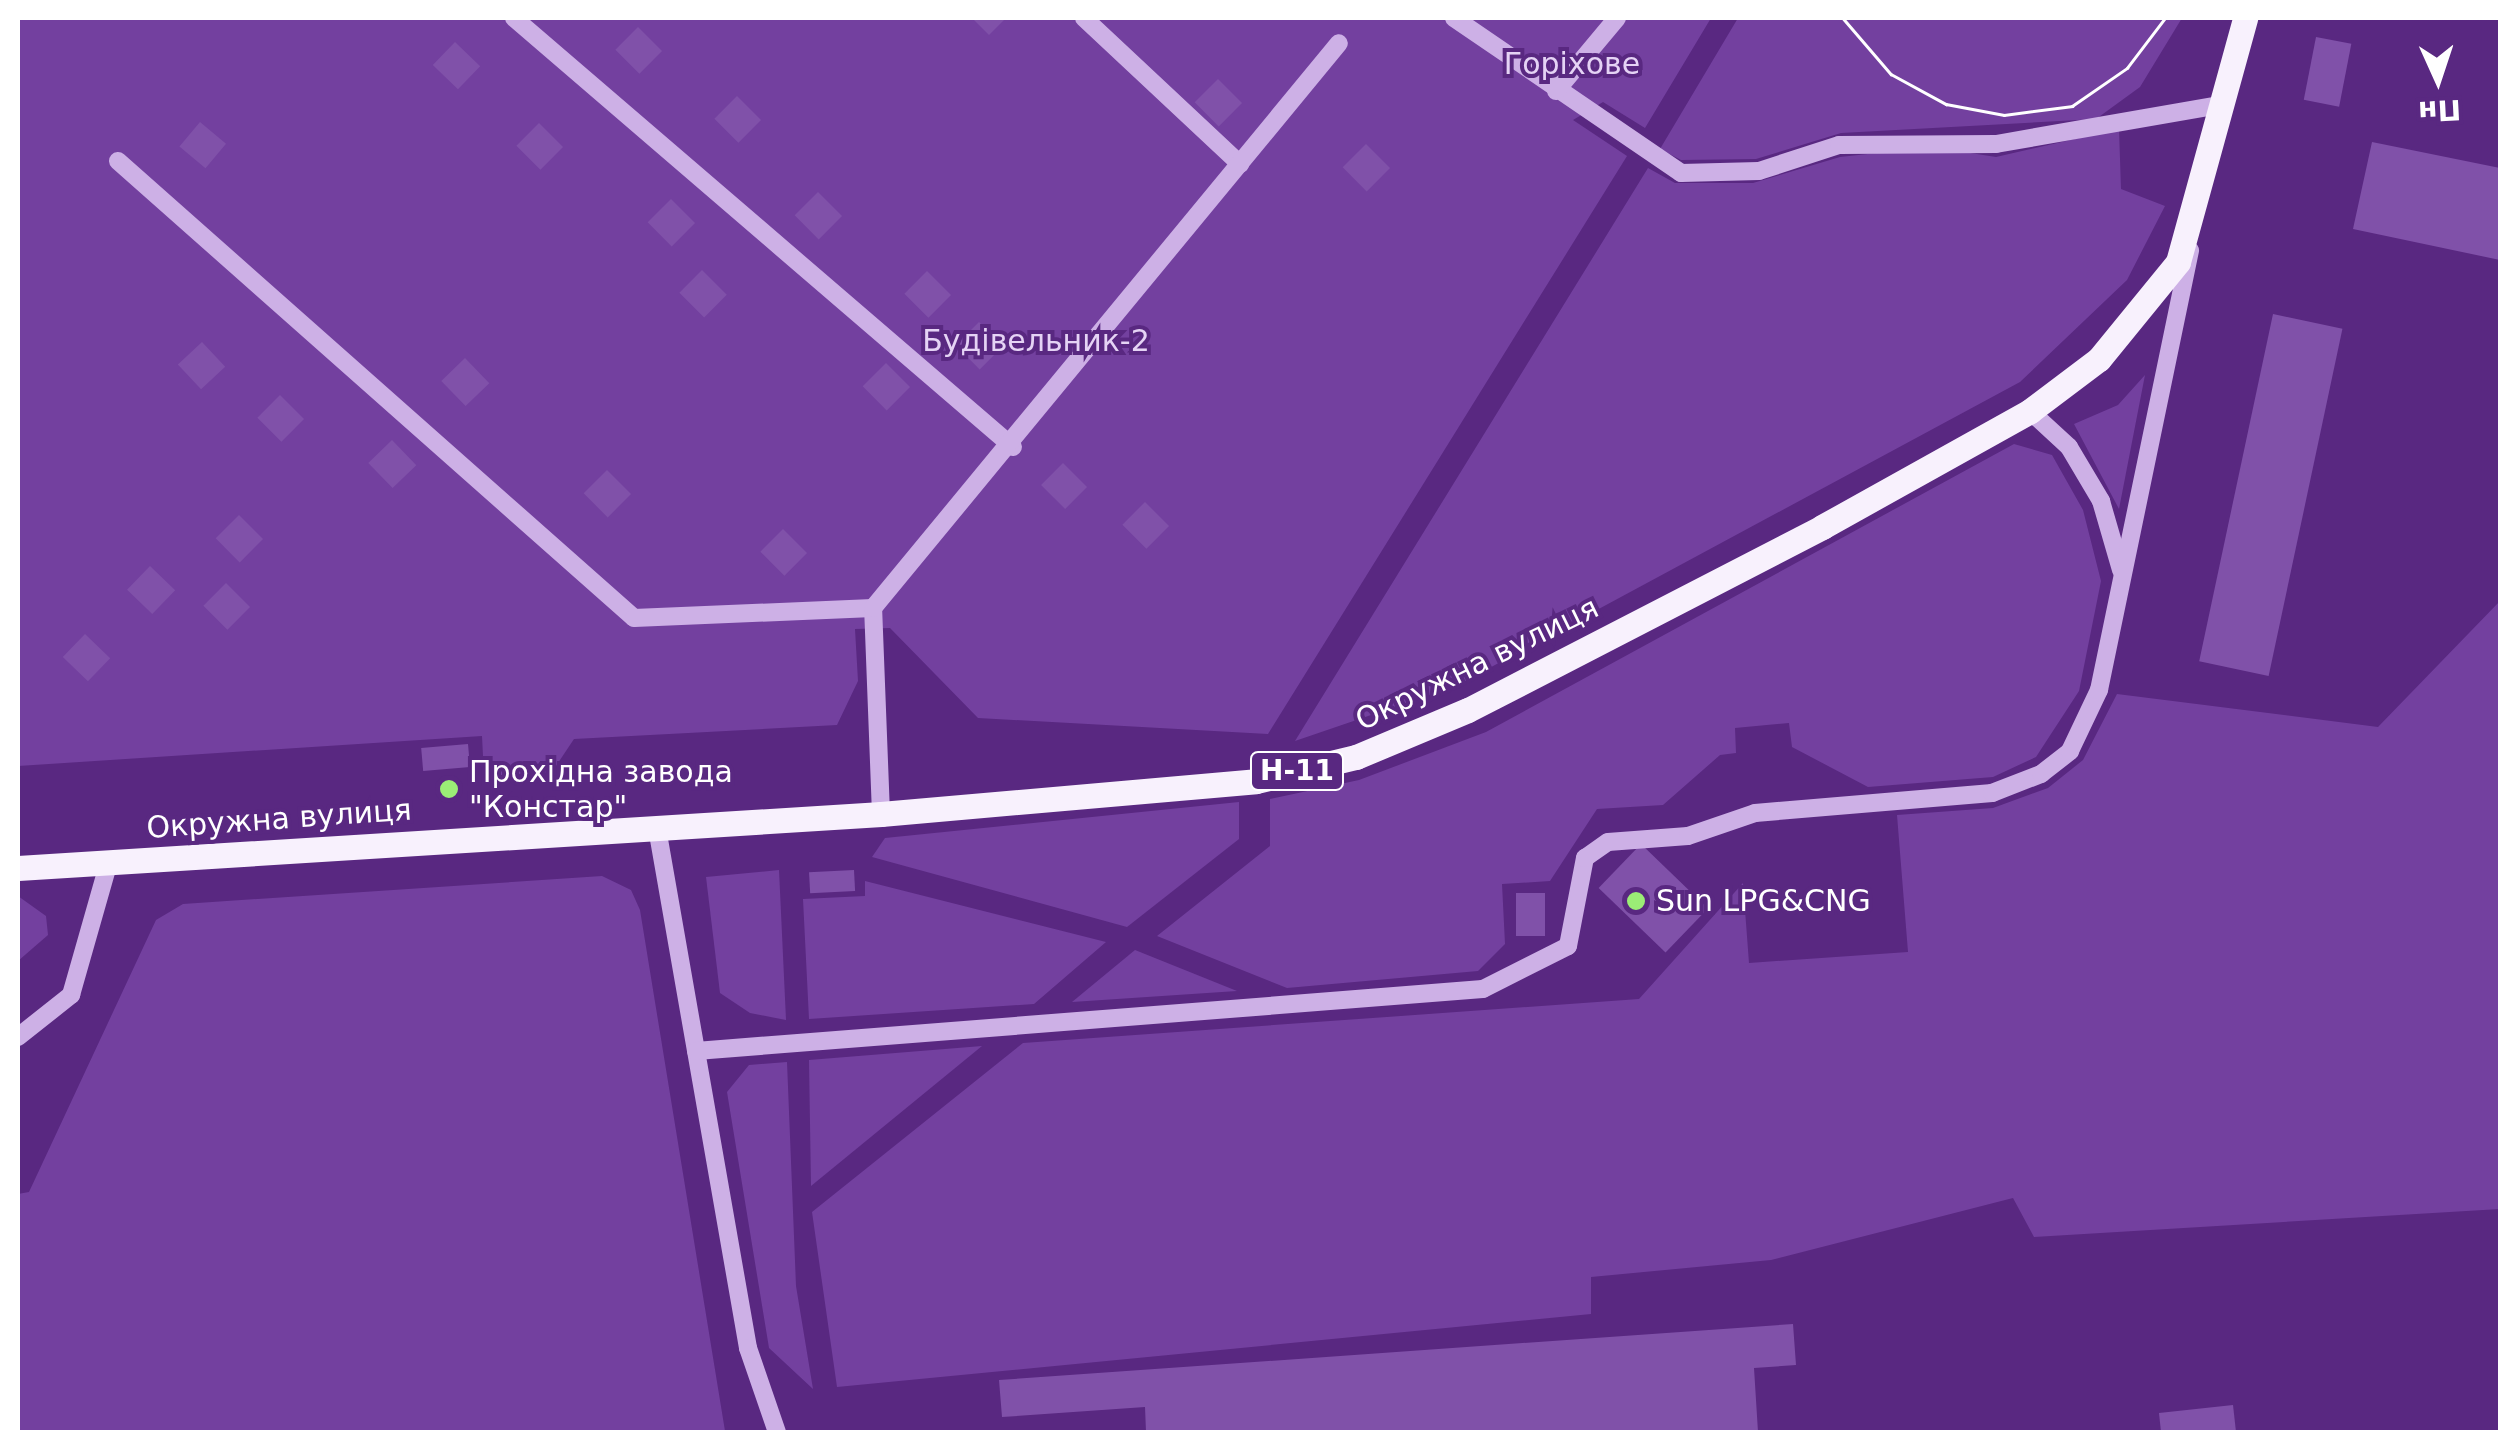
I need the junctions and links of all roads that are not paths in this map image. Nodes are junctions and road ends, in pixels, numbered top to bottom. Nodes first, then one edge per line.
1 (514, 18) edge
2 (1084, 18) edge
3 (1454, 18) edge
4 (1617, 18) edge
5 (2244, 18) edge
6 (1338, 42) dead end
7 (1556, 91) junction
8 (2224, 104) junction
9 (118, 161) dead end
10 (1240, 164) junction
11 (2199, 210) junction
12 (2030, 411) junction
13 (1013, 447) junction
14 (2122, 576) junction
15 (873, 608) junction
16 (881, 814) junction
17 (656, 828) junction
18 (109, 862) junction
19 (18, 868) edge
20 (18, 1037) edge
21 (696, 1052) junction
22 (777, 1432) edge

1 - 13 lane
2 - 10 lane
3 - 7 lane
4 - 7 lane
5 - 8 main road, Окружна вулиця / Н-11
6 - 10 lane
7 - 8 lane
8 - 11 main road, Окружна вулиця / Н-11
9 - 15 lane
10 - 13 lane
11 - 12 main road, Окружна вулиця / Н-11
11 - 14 lane
12 - 14 lane
12 - 16 main road, Окружна вулиця / Н-11
13 - 15 lane
14 - 21 lane
15 - 16 lane
16 - 17 main road, Окружна вулиця / Н-11
17 - 18 main road, Окружна вулиця / Н-11
17 - 21 lane
18 - 19 main road, Окружна вулиця / Н-11
18 - 20 lane
21 - 22 lane

